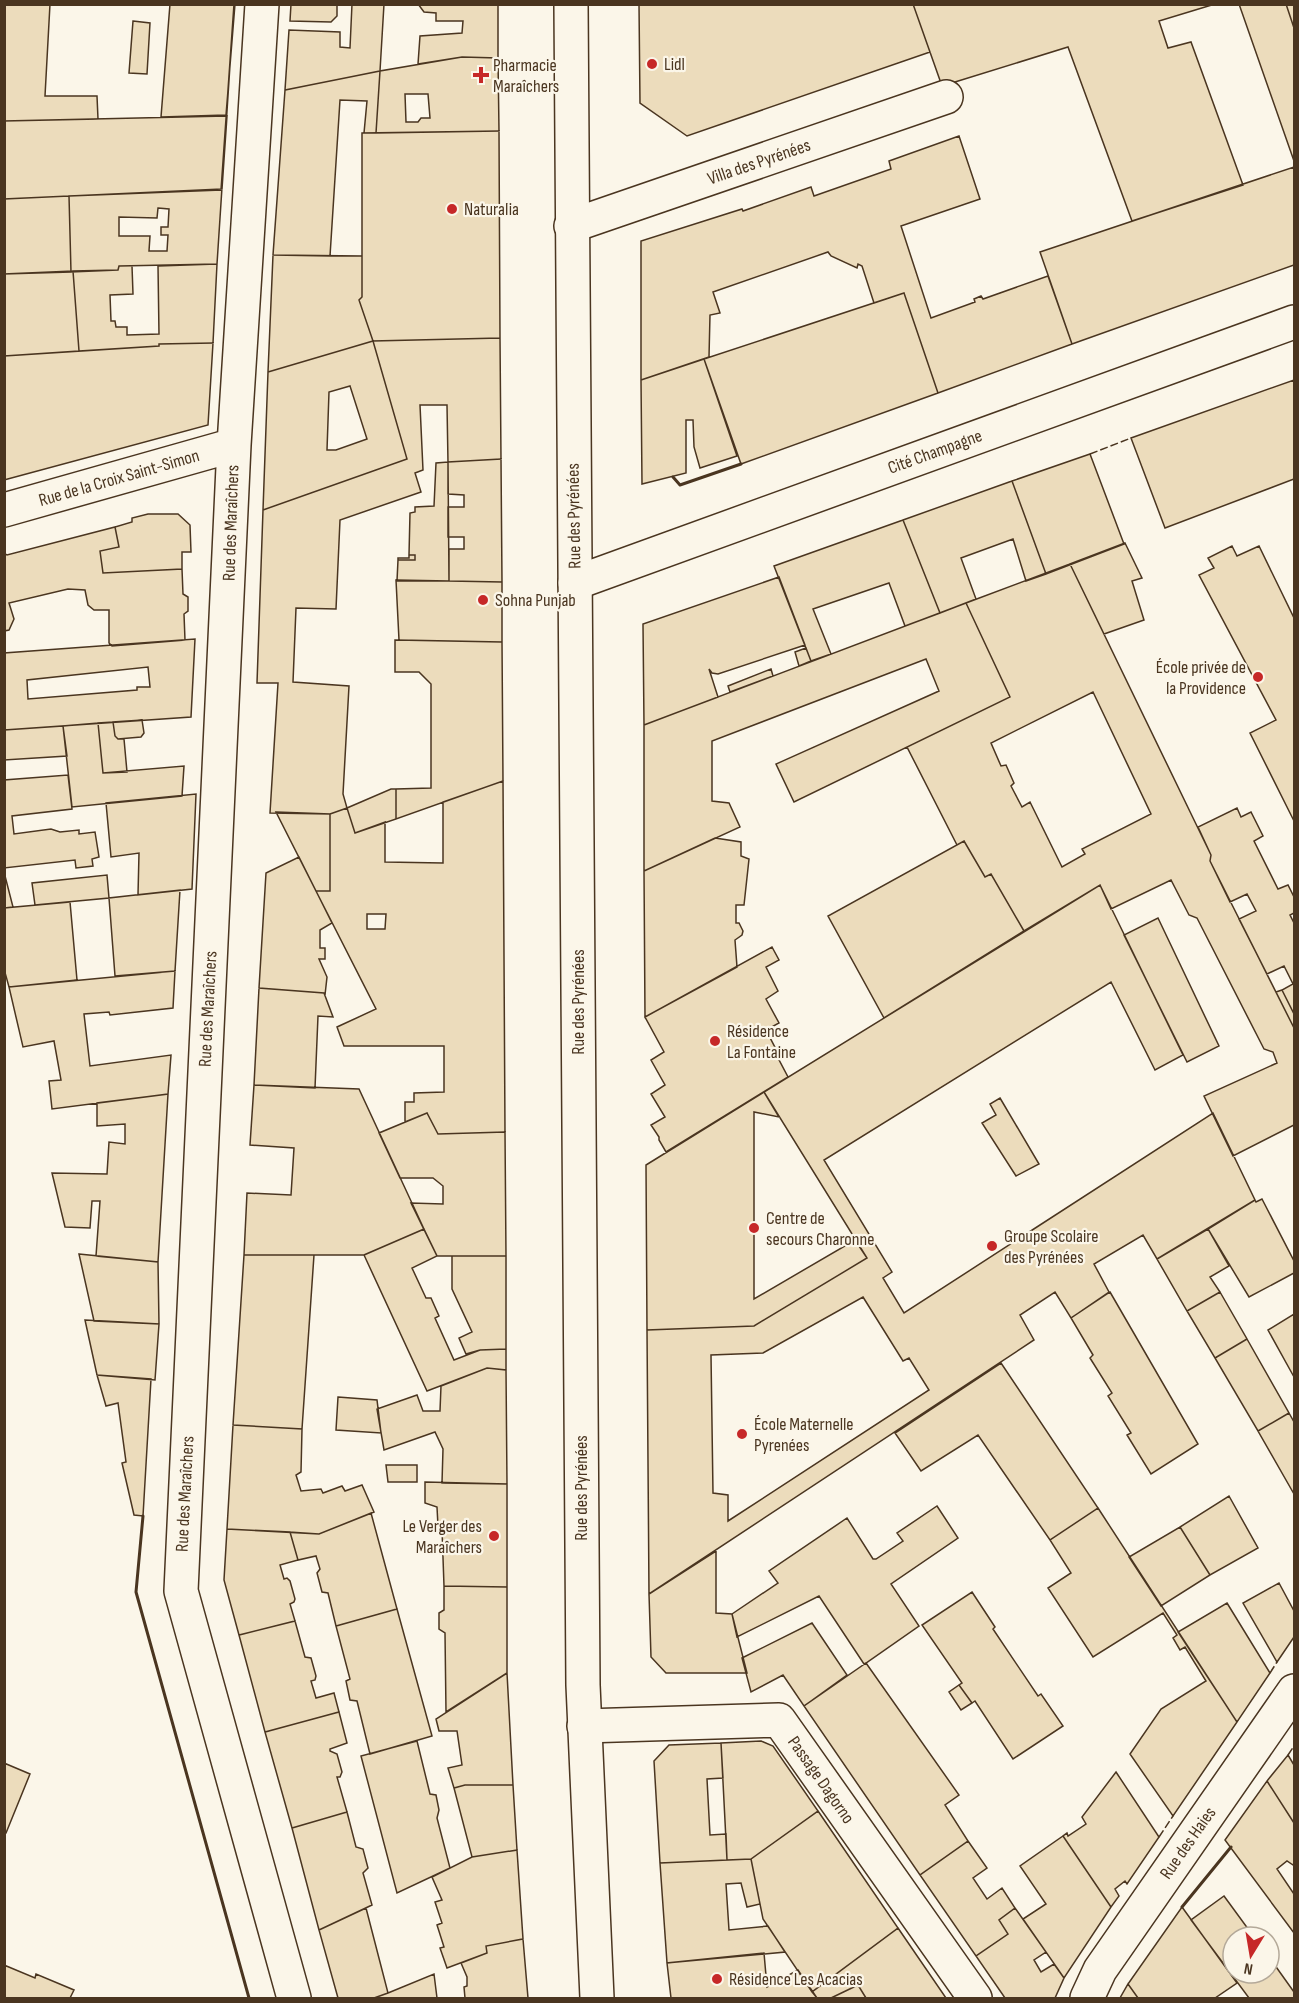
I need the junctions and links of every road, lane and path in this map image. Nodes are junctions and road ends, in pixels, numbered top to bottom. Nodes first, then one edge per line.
1 (262, 4) edge
2 (571, 4) edge
3 (946, 97) dead end
4 (571, 226) junction
5 (1294, 322) edge
6 (234, 445) junction
7 (4, 510) edge
8 (575, 583) junction
9 (1294, 1691) edge
10 (584, 1726) junction
11 (294, 1998) edge
12 (597, 1998) edge
13 (975, 1998) edge
14 (1086, 1998) edge

1 - 6 street, Rue des Maraîchers
2 - 4 street, Rue des Pyrénées
3 - 4 street, Villa des Pyrénées
4 - 8 street, Rue des Pyrénées
5 - 8 street, Cité Champagne
6 - 7 street, Rue de la Croix Saint-Simon
6 - 11 street, Rue des Maraîchers
8 - 10 street, Rue des Pyrénées
9 - 14 street, Rue des Haies
10 - 12 street, Rue des Pyrénées
10 - 13 street, Passage Dagorno

